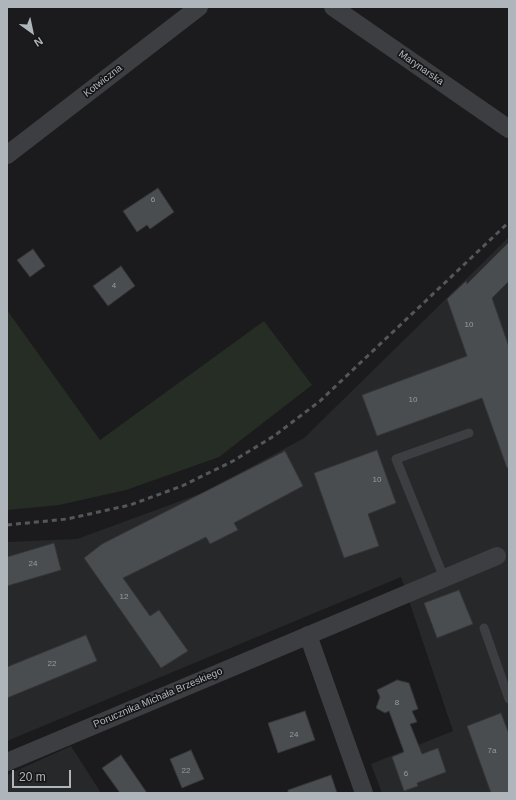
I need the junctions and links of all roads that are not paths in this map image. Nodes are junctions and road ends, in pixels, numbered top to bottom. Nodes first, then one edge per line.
1 (199, 7) edge
2 (333, 7) edge
3 (509, 129) edge
4 (7, 155) edge
5 (469, 433) dead end
6 (497, 556) dead end
7 (444, 578) junction
8 (484, 628) dead end
9 (308, 635) junction
10 (509, 699) edge
11 (7, 762) edge
12 (364, 793) edge

1 - 4 street, Kotwiczna
2 - 3 street, Marynarska
5 - 7 lane
6 - 7 street, Porucznika Michała Brzeskiego
7 - 9 street, Porucznika Michała Brzeskiego
8 - 10 lane
9 - 11 street, Porucznika Michała Brzeskiego
9 - 12 street

